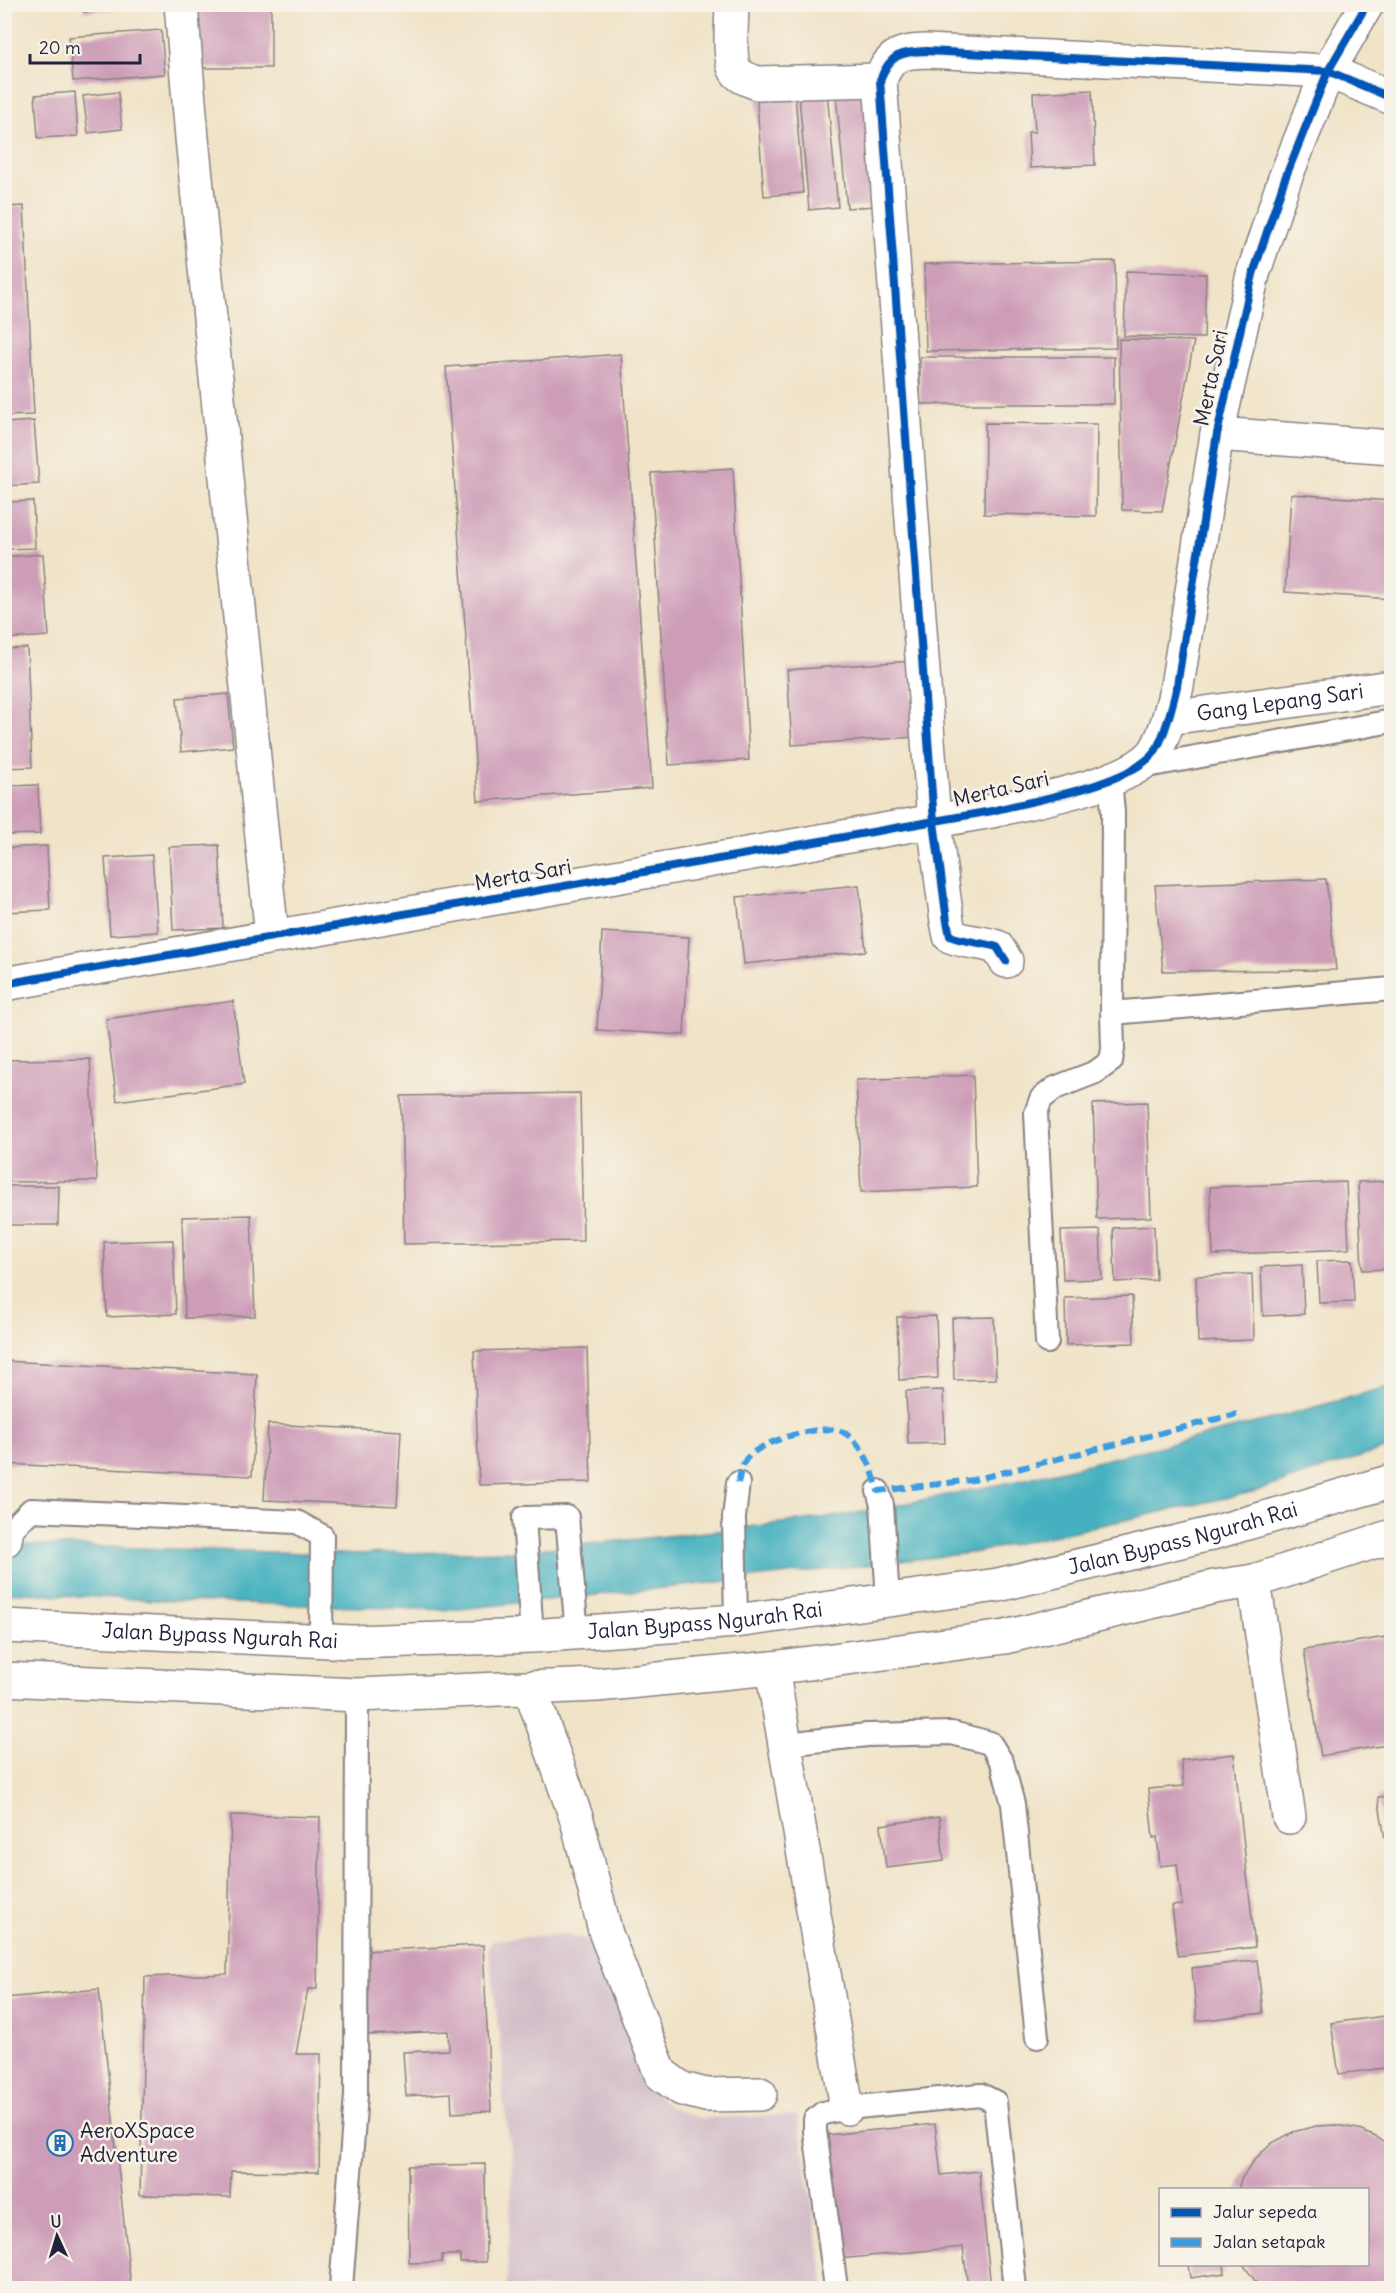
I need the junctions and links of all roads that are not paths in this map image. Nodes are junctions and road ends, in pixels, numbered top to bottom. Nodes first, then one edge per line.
1 (181, 4) edge
2 (732, 4) edge
3 (1367, 4) edge
4 (1329, 71) junction
5 (880, 80) junction
6 (1392, 98) edge
7 (1217, 434) junction
8 (1392, 447) edge
9 (1392, 687) edge
10 (1169, 718) junction
11 (1392, 721) edge
12 (1121, 774) junction
13 (934, 822) junction
14 (272, 937) junction
15 (1006, 961) dead end
16 (4, 984) edge
17 (1392, 989) edge
18 (1112, 1013) junction
19 (1047, 1342) dead end
20 (1392, 1481) edge
21 (738, 1483) dead end
22 (880, 1498) dead end
23 (1392, 1536) edge
24 (5, 1542) edge
25 (1254, 1581) junction
26 (887, 1585) junction
27 (736, 1606) junction
28 (4, 1626) edge
29 (577, 1626) junction
30 (531, 1627) junction
31 (321, 1636) junction
32 (772, 1668) junction
33 (4, 1679) edge
34 (530, 1688) junction
35 (357, 1695) junction
36 (786, 1744) junction
37 (1289, 1817) dead end
38 (1037, 2037) dead end
39 (760, 2094) dead end
40 (847, 2108) junction
41 (341, 2289) edge
42 (836, 2289) edge
43 (1015, 2289) edge

1 - 14 main road
2 - 5 main road
3 - 4 main road, Merta Sari
4 - 5 main road
4 - 6 main road
4 - 7 main road, Merta Sari
5 - 13 main road
7 - 8 main road
7 - 10 main road, Merta Sari
9 - 10 main road, Gang Lepang Sari
10 - 12 main road, Merta Sari
11 - 12 lane
12 - 13 main road, Merta Sari
12 - 18 lane
13 - 14 main road, Merta Sari
13 - 15 main road
14 - 16 main road, Merta Sari
17 - 18 lane
18 - 19 lane
20 - 26 main road, Jalan Bypass Ngurah Rai
21 - 27 lane
22 - 26 lane
23 - 25 main road
24 - 31 lane
25 - 32 main road
25 - 37 main road
26 - 27 main road, Jalan Bypass Ngurah Rai
27 - 29 main road, Jalan Bypass Ngurah Rai
28 - 31 main road, Jalan Bypass Ngurah Rai
29 - 30 main road, Jalan Bypass Ngurah Rai
29 - 30 lane
30 - 31 main road, Jalan Bypass Ngurah Rai
32 - 34 main road
32 - 36 main road
33 - 35 main road
34 - 35 main road
34 - 39 main road
35 - 41 lane
36 - 38 lane
36 - 40 main road
40 - 42 lane
40 - 43 lane

